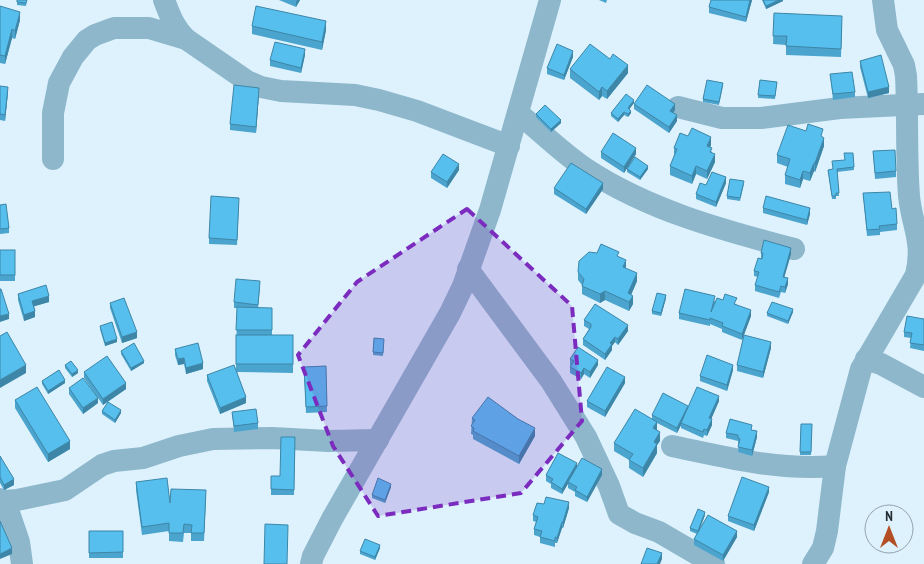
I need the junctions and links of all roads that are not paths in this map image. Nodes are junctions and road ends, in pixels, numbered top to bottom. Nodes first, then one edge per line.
1 (164, 0) edge
2 (550, 0) edge
3 (883, 0) edge
4 (186, 39) junction
5 (916, 104) edge
6 (678, 107) dead end
7 (518, 113) junction
8 (509, 146) junction
9 (53, 159) dead end
10 (794, 249) dead end
11 (468, 269) junction
12 (866, 359) junction
13 (924, 387) edge
14 (378, 440) junction
15 (672, 446) dead end
16 (834, 466) junction
17 (3, 500) edge
18 (22, 564) edge
19 (311, 564) edge
20 (714, 564) edge
21 (813, 564) edge

1 - 4 street
2 - 7 street
3 - 5 street
4 - 8 street
4 - 9 street
5 - 6 street
5 - 12 street
7 - 8 street
7 - 10 street
8 - 11 street
11 - 14 street
11 - 20 street
12 - 13 street
12 - 16 street
14 - 17 street
14 - 19 street
15 - 16 street
16 - 21 street
17 - 18 street

